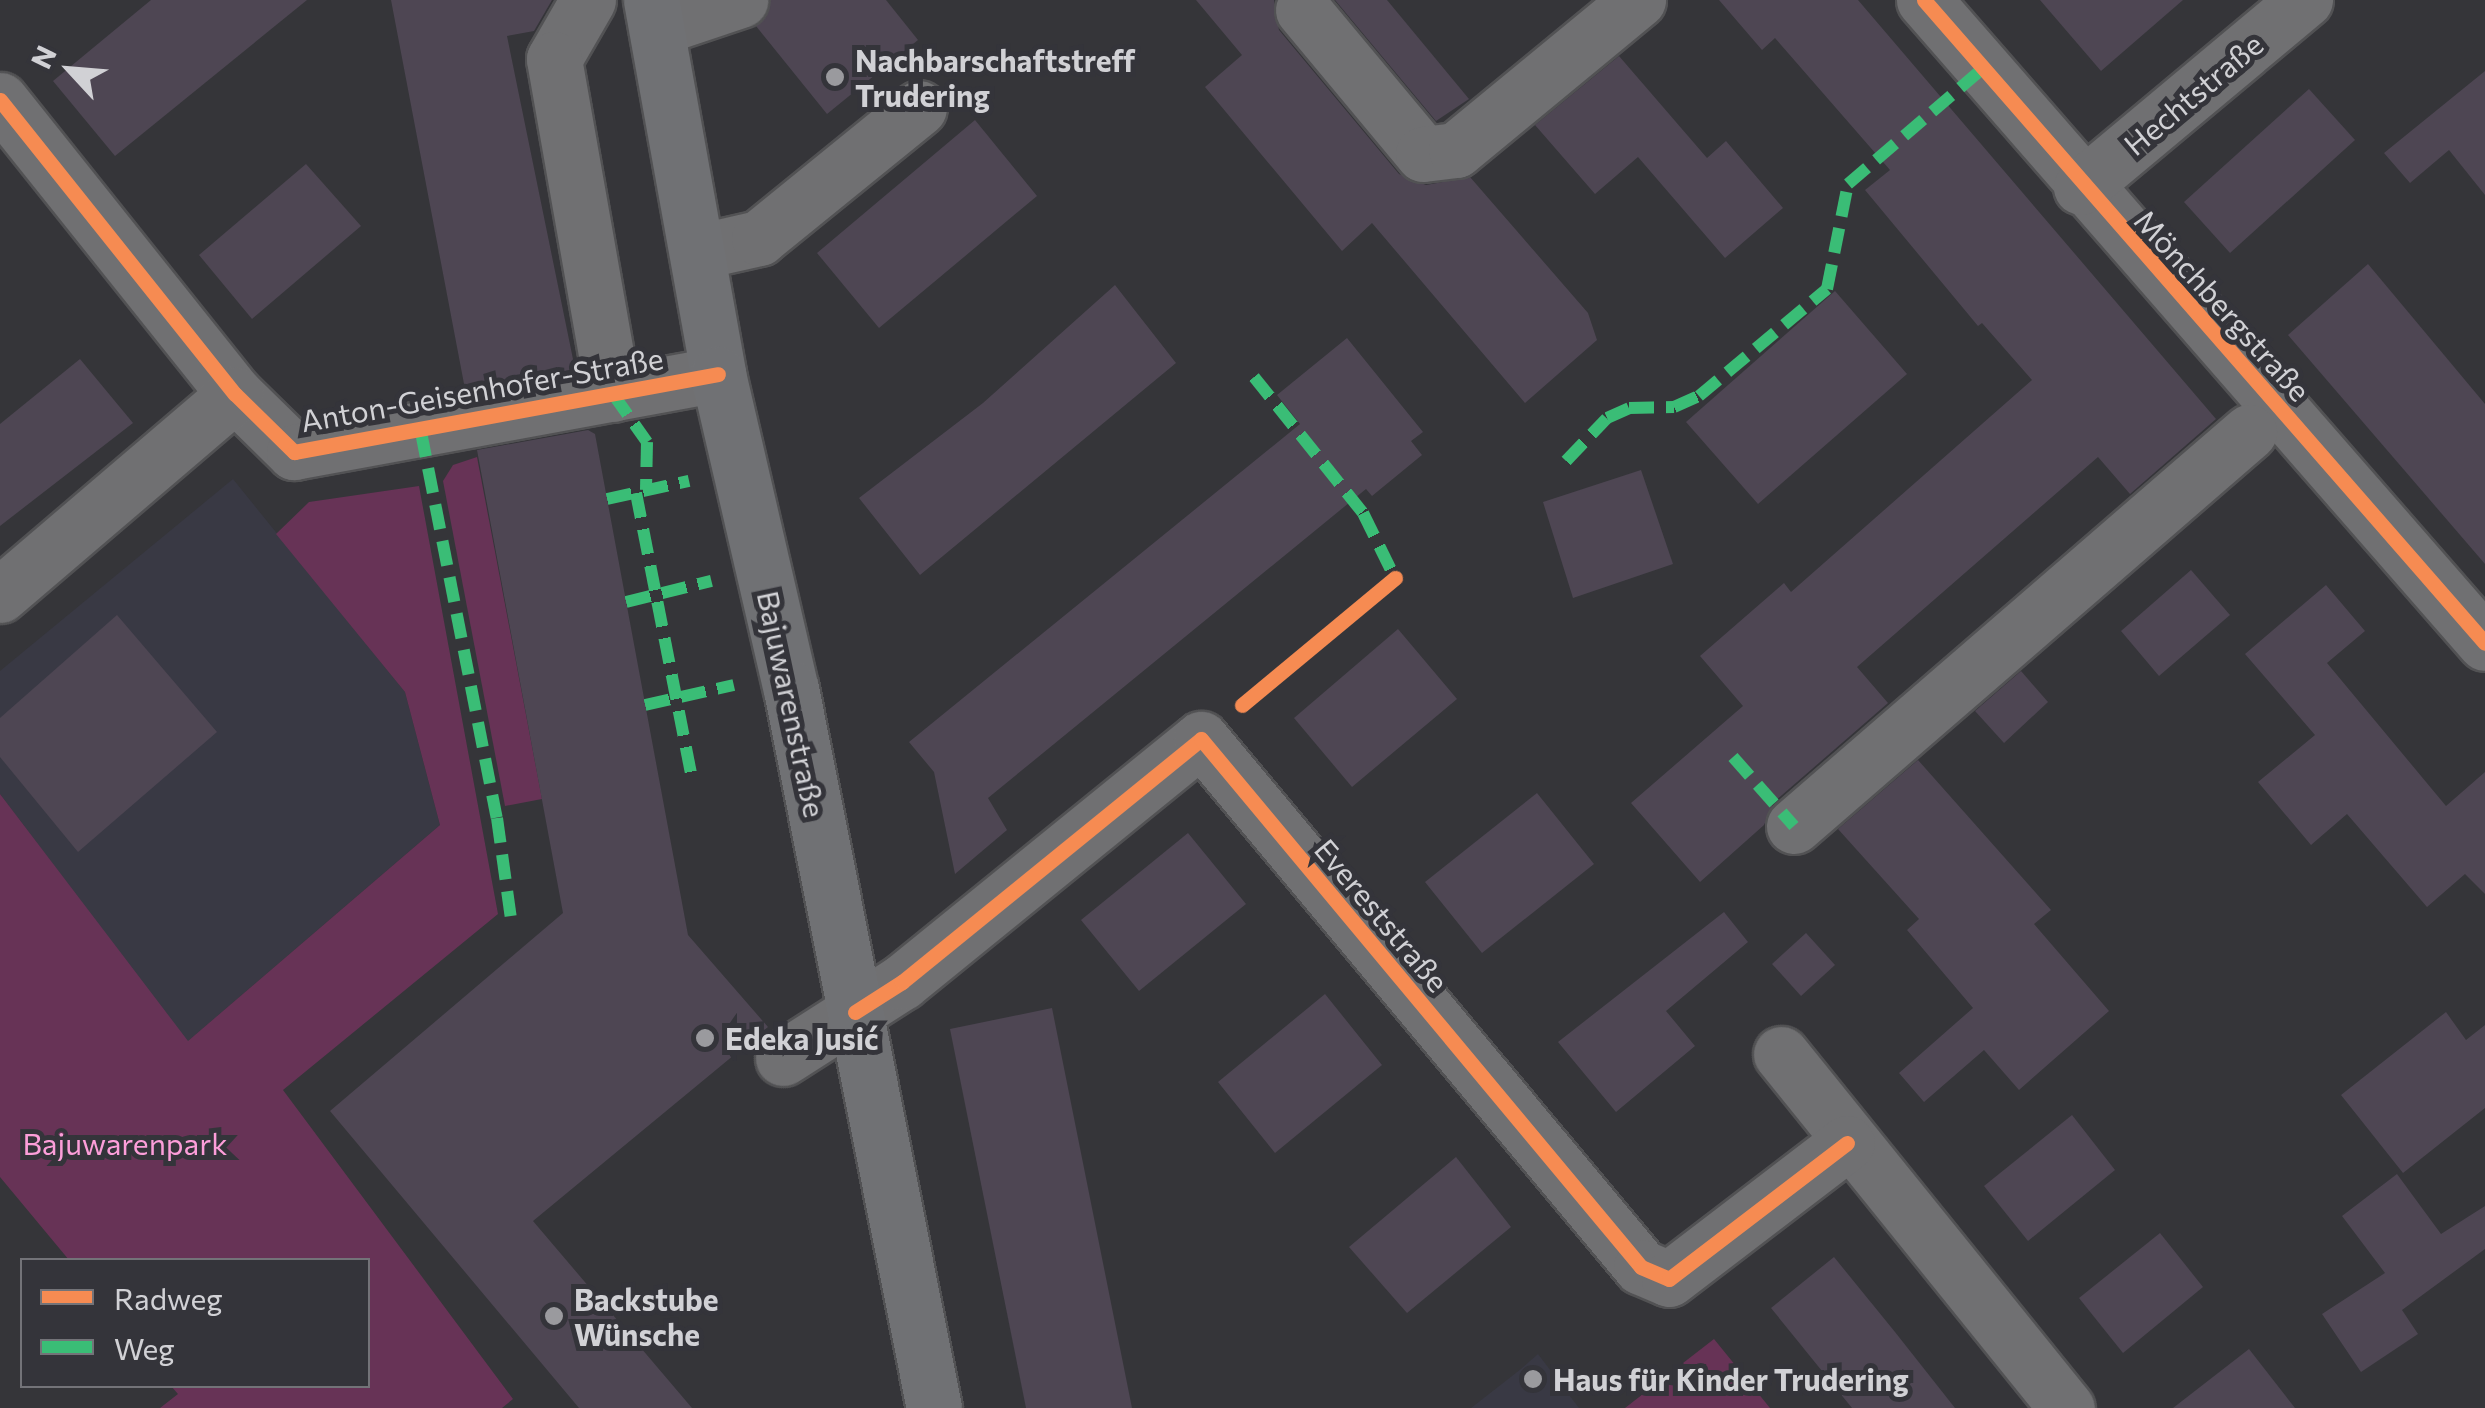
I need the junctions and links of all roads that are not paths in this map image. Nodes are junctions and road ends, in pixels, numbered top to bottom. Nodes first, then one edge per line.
1 (588, 0) edge
2 (740, 0) edge
3 (1638, 0) edge
4 (1924, 0) edge
5 (2305, 0) edge
6 (1303, 10) dead end
7 (654, 14) edge
8 (0, 100) edge
9 (919, 108) dead end
10 (2081, 187) junction
11 (697, 252) junction
12 (718, 374) junction
13 (235, 394) junction
14 (612, 394) junction
15 (2249, 432) dead end
16 (0, 595) edge
17 (2485, 643) edge
18 (1794, 826) dead end
19 (855, 1012) junction
20 (1781, 1054) dead end
21 (783, 1058) dead end
22 (1847, 1143) junction
23 (934, 1408) edge
24 (2067, 1408) edge

1 - 14 street
2 - 7 street
3 - 6 street
4 - 10 street, Mönchbergstraße
5 - 10 street, Hechtstraße
7 - 11 main road, Bajuwarenstraße
8 - 13 street, Anton-Geisenhofer-Straße
9 - 11 street
10 - 17 street, Mönchbergstraße
11 - 12 main road, Bajuwarenstraße
12 - 14 street, Anton-Geisenhofer-Straße
12 - 19 main road, Bajuwarenstraße
13 - 14 street, Anton-Geisenhofer-Straße
13 - 16 street
15 - 18 street
19 - 21 street
19 - 22 street, Evereststraße
19 - 23 main road, Bajuwarenstraße
20 - 22 street
22 - 24 street

